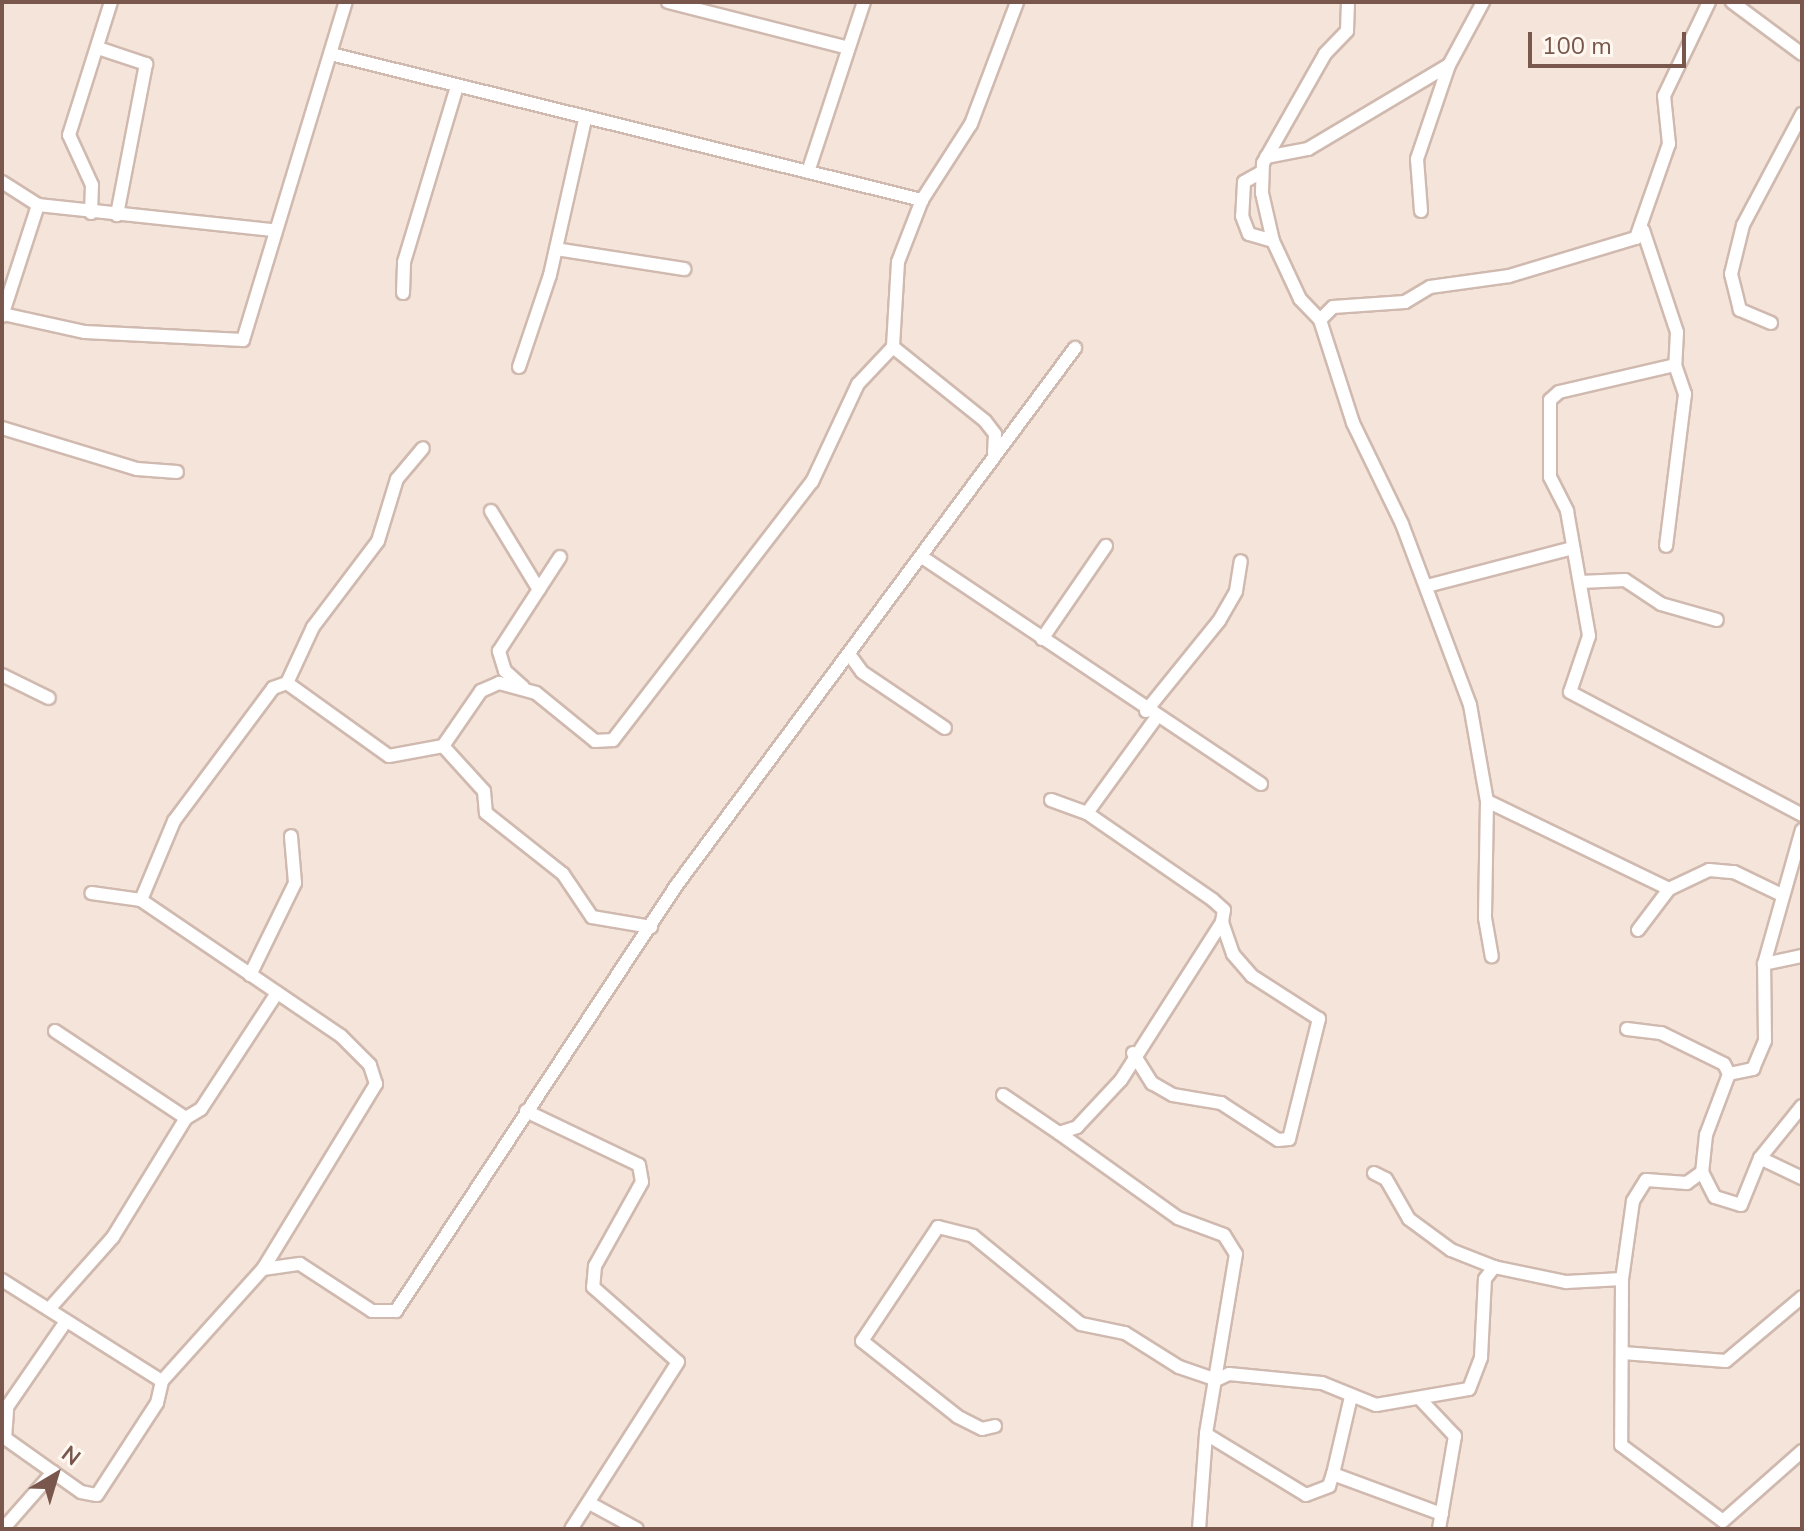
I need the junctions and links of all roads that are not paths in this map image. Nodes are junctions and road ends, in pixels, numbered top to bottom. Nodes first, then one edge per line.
1 (111, 2) edge
2 (346, 2) edge
3 (668, 2) edge
4 (864, 2) edge
5 (1017, 2) edge
6 (1348, 2) edge
7 (1483, 2) edge
8 (1709, 2) edge
9 (1732, 2) edge
10 (844, 47) junction
11 (98, 48) junction
12 (331, 54) junction
13 (1802, 54) edge
14 (1449, 65) junction
15 (456, 90) junction
16 (1802, 114) edge
17 (585, 120) junction
18 (1266, 157) junction
19 (808, 172) junction
20 (1260, 173) junction
21 (2, 182) edge
22 (922, 200) junction
23 (38, 205) junction
24 (1421, 211) dead end
25 (91, 213) junction
26 (117, 215) junction
27 (271, 230) junction
28 (1643, 230) junction
29 (1273, 241) junction
30 (556, 249) junction
31 (684, 269) dead end
32 (403, 293) dead end
33 (1306, 305) junction
34 (1333, 307) junction
35 (2, 315) edge
36 (1320, 320) junction
37 (1771, 323) dead end
38 (893, 347) junction
39 (1075, 348) dead end
40 (1675, 365) junction
41 (519, 367) dead end
42 (2, 428) edge
43 (423, 448) dead end
44 (994, 453) junction
45 (177, 472) dead end
46 (491, 511) dead end
47 (1106, 546) dead end
48 (1666, 546) dead end
49 (1573, 548) junction
50 (560, 557) dead end
51 (922, 557) junction
52 (1241, 561) dead end
53 (1580, 582) junction
54 (1427, 586) junction
55 (539, 590) junction
56 (1717, 620) dead end
57 (1042, 639) junction
58 (849, 654) junction
59 (2, 675) edge
60 (287, 683) junction
61 (523, 687) junction
62 (49, 698) dead end
63 (1151, 715) junction
64 (945, 728) dead end
65 (443, 746) junction
66 (1261, 784) dead end
67 (1051, 800) dead end
68 (1487, 801) junction
69 (1087, 813) junction
70 (1802, 815) edge
71 (1802, 830) edge
72 (291, 836) dead end
73 (1669, 889) junction
74 (91, 893) dead end
75 (1780, 894) junction
76 (141, 900) junction
77 (1222, 922) junction
78 (651, 927) junction
79 (1638, 930) dead end
80 (1492, 956) dead end
81 (1802, 956) edge
82 (1764, 964) junction
83 (250, 975) junction
84 (277, 993) junction
85 (1627, 1029) dead end
86 (55, 1031) dead end
87 (1133, 1053) junction
88 (1729, 1074) junction
89 (1003, 1095) dead end
90 (1802, 1106) edge
91 (526, 1111) junction
92 (186, 1118) junction
93 (1059, 1133) junction
94 (1760, 1158) junction
95 (1702, 1172) junction
96 (1374, 1173) dead end
97 (1802, 1178) edge
98 (1673, 1184) junction
99 (1715, 1197) junction
100 (284, 1236) junction
101 (290, 1262) junction
102 (1494, 1267) junction
103 (263, 1269) junction
104 (1622, 1279) junction
105 (2, 1280) edge
106 (1802, 1297) edge
107 (50, 1308) junction
108 (66, 1321) junction
109 (1623, 1353) junction
110 (1216, 1380) junction
111 (162, 1381) junction
112 (1420, 1399) junction
113 (1350, 1401) junction
114 (995, 1426) dead end
115 (1206, 1434) junction
116 (4, 1438) edge
117 (1802, 1451) edge
118 (53, 1472) junction
119 (1333, 1474) junction
120 (591, 1504) junction
121 (1442, 1514) junction
122 (1725, 1525) edge
123 (3, 1529) edge
124 (571, 1529) edge
125 (637, 1529) edge
126 (1199, 1529) edge
127 (1439, 1529) edge

1 - 11 street
2 - 12 street
3 - 10 street
4 - 10 street
5 - 22 street
6 - 18 street
7 - 14 street
8 - 28 street
9 - 13 street
10 - 19 street
11 - 25 street
11 - 26 street
12 - 15 street
12 - 27 street
14 - 18 street
14 - 24 street
15 - 17 street
15 - 32 street
16 - 37 street
17 - 19 street
17 - 30 street
18 - 20 street
19 - 22 street
20 - 29 street
20 - 29 street
21 - 23 street
22 - 38 street
23 - 25 street
23 - 35 street
25 - 26 street
26 - 27 street
27 - 35 street
28 - 34 street
28 - 40 street
29 - 33 street
30 - 31 street
30 - 41 street
33 - 34 street
33 - 36 street
34 - 36 street
36 - 54 street
38 - 44 street
38 - 61 street
39 - 44 street
40 - 48 street
40 - 49 street
42 - 45 street
43 - 60 street
44 - 51 street
46 - 55 street
47 - 57 street
49 - 53 street
49 - 54 street
50 - 55 street
51 - 57 street
51 - 58 street
52 - 63 street
53 - 56 street
53 - 70 street
54 - 68 street
55 - 61 street
57 - 63 street
58 - 64 street
58 - 78 street
59 - 62 street
60 - 65 street
60 - 76 street
61 - 65 street
63 - 66 street
63 - 69 street
65 - 78 street
67 - 69 street
68 - 73 street
68 - 80 street
69 - 77 street
71 - 75 street
72 - 83 street
73 - 75 street
73 - 79 street
74 - 76 street
75 - 82 street
76 - 83 street
77 - 87 street
77 - 87 street
78 - 91 street
81 - 82 street
82 - 88 street
83 - 84 street
84 - 92 street
84 - 100 street
85 - 88 street
86 - 92 street
87 - 93 street
88 - 95 street
89 - 93 street
90 - 94 street
91 - 101 street
91 - 120 street
92 - 107 street
93 - 110 street
94 - 97 street
94 - 99 street
95 - 98 street
95 - 99 street
96 - 102 street
98 - 99 street
98 - 104 street
100 - 101 street
100 - 103 street
101 - 103 street
102 - 104 street
102 - 112 street
103 - 111 street
104 - 109 street
105 - 107 street
106 - 109 street
107 - 108 street
108 - 111 street
108 - 116 street
109 - 122 street
110 - 113 street
110 - 114 street
110 - 115 street
111 - 118 street
112 - 113 street
112 - 121 street
113 - 119 street
115 - 119 street
115 - 126 street
116 - 118 street
117 - 122 street
118 - 123 street
119 - 121 street
120 - 124 street
120 - 125 street
121 - 127 street

